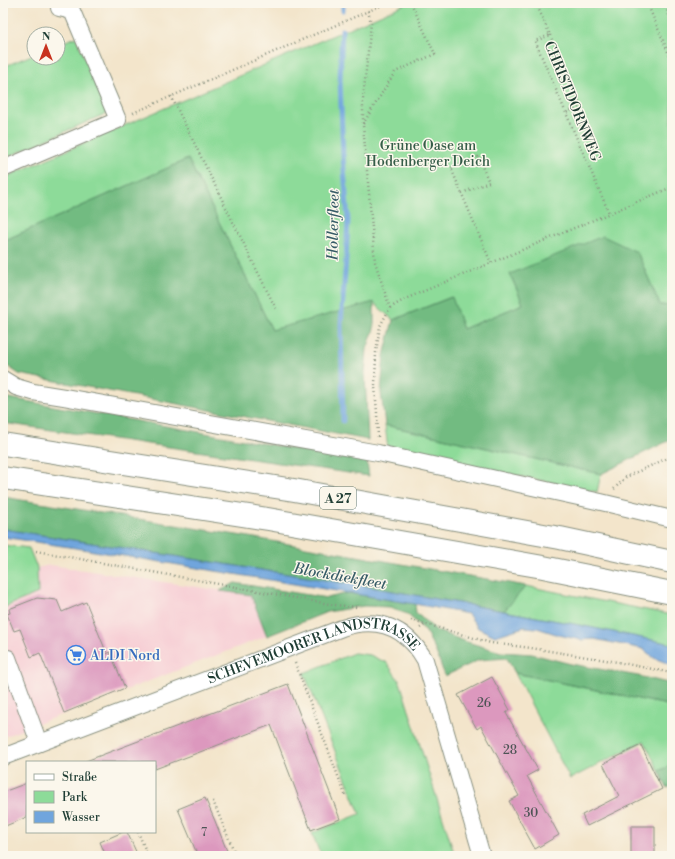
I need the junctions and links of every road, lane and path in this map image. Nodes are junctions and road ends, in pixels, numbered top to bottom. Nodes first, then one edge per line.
1 (387, 3) edge
2 (411, 3) edge
3 (536, 3) edge
4 (647, 3) edge
5 (664, 3) edge
6 (59, 8) dead end
7 (368, 11) junction
8 (672, 22) edge
9 (550, 35) junction
10 (672, 61) edge
11 (171, 96) junction
12 (566, 113) junction
13 (118, 120) junction
14 (363, 125) junction
15 (3, 169) edge
16 (672, 188) edge
17 (462, 193) junction
18 (609, 213) junction
19 (491, 263) junction
20 (390, 308) junction
21 (276, 309) dead end
22 (3, 378) edge
23 (3, 444) edge
24 (378, 453) junction
25 (672, 456) edge
26 (3, 478) edge
27 (601, 502) junction
28 (672, 519) edge
29 (36, 551) dead end
30 (672, 562) edge
31 (672, 593) edge
32 (358, 607) dead end
33 (409, 619) dead end
34 (426, 624) junction
35 (406, 636) junction
36 (289, 648) junction
37 (8, 658) dead end
38 (672, 673) edge
39 (39, 743) junction
40 (3, 757) edge
41 (346, 797) dead end
42 (213, 802) dead end
43 (138, 833) edge
44 (148, 856) edge
45 (236, 856) edge
46 (482, 856) edge

1 - 7 path
2 - 14 path
3 - 9 path, CHRISTDORNWEG
4 - 10 path
5 - 8 path
6 - 13 street
7 - 11 path
7 - 14 path
9 - 12 path
9 - 12 path, CHRISTDORNWEG
11 - 13 path
11 - 21 path
12 - 18 path, CHRISTDORNWEG
13 - 15 street
14 - 20 path
16 - 18 path
17 - 17 path
17 - 19 path
18 - 19 path
19 - 20 path
20 - 24 path
22 - 24 street
23 - 30 highway, A 27
24 - 27 street
25 - 27 path
26 - 31 highway, A 27
27 - 28 street
29 - 32 path
33 - 34 path
34 - 35 path
34 - 38 path
35 - 36 street, SCHEVEMOORER LANDSTRASSE
35 - 46 street, SCHEVEMOORER LANDSTRASSE
36 - 39 street, SCHEVEMOORER LANDSTRASSE
36 - 41 path
37 - 39 street
39 - 40 street, SCHEVEMOORER LANDSTRASSE
42 - 45 path
43 - 44 path

